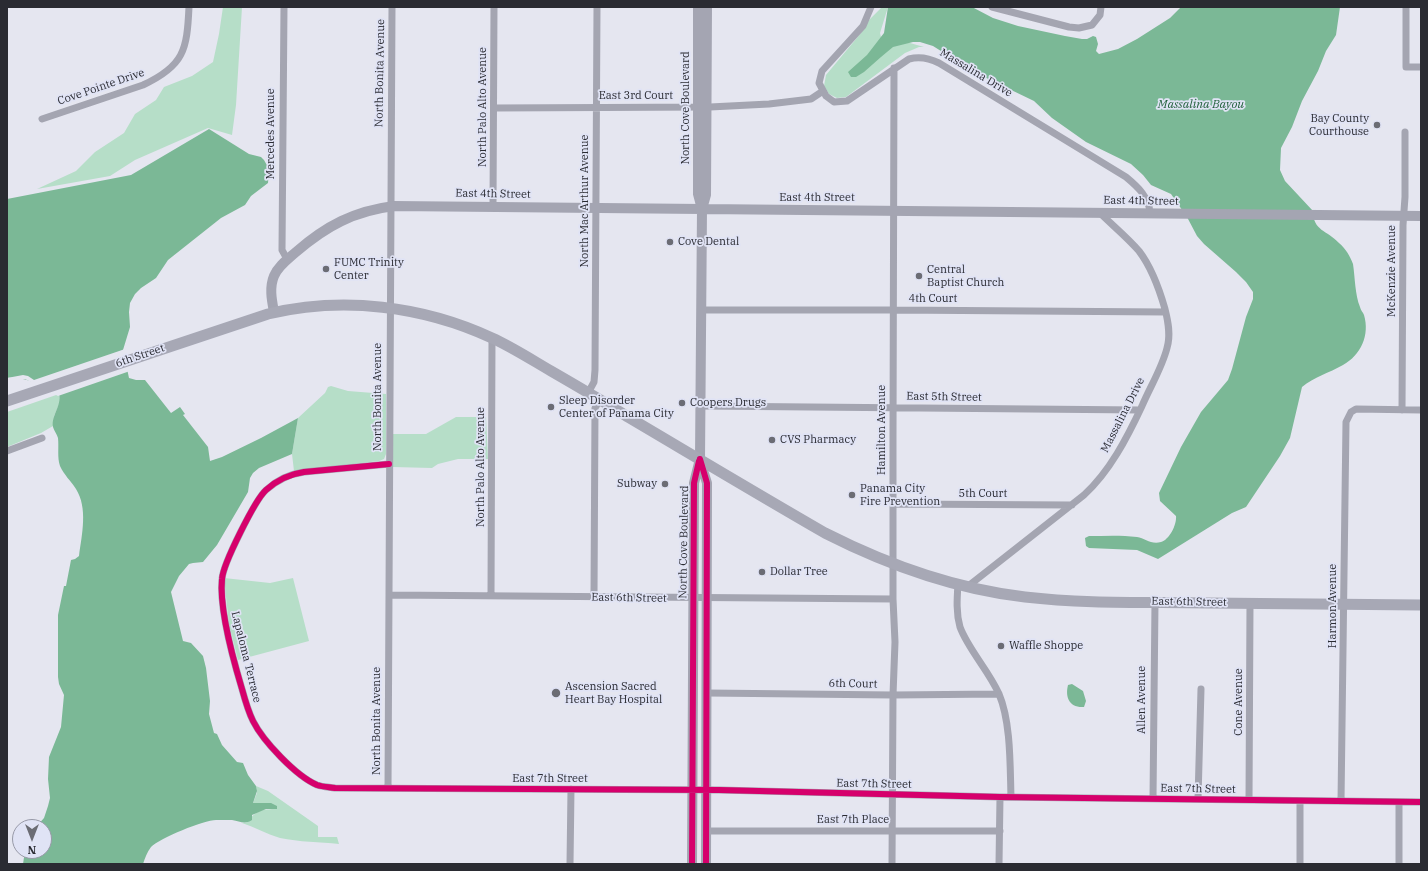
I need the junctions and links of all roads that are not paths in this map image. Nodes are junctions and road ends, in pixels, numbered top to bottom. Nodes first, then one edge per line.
1 (189, 7) edge
2 (284, 7) edge
3 (392, 7) edge
4 (494, 7) edge
5 (597, 7) edge
6 (698, 7) edge
7 (707, 7) edge
8 (871, 7) edge
9 (992, 7) edge
10 (1101, 7) edge
11 (1406, 7) edge
12 (894, 68) junction
13 (1421, 68) edge
14 (823, 91) junction
15 (702, 107) junction
16 (494, 108) junction
17 (596, 108) junction
18 (42, 119) dead end
19 (1405, 132) dead end
20 (493, 206) junction
21 (390, 207) junction
22 (596, 208) junction
23 (702, 209) junction
24 (894, 210) junction
25 (1099, 212) junction
26 (1150, 213) junction
27 (1404, 216) junction
28 (1421, 216) edge
29 (287, 259) junction
30 (390, 308) junction
31 (701, 310) junction
32 (894, 310) junction
33 (274, 312) junction
34 (1166, 312) junction
35 (492, 338) junction
36 (588, 393) junction
37 (600, 400) junction
38 (7, 401) edge
39 (700, 406) junction
40 (893, 408) junction
41 (1140, 410) junction
42 (1402, 410) junction
43 (1421, 410) edge
44 (42, 438) dead end
45 (7, 451) edge
46 (700, 459) junction
47 (389, 464) junction
48 (893, 504) junction
49 (1072, 505) junction
50 (894, 564) junction
51 (962, 586) junction
52 (389, 595) junction
53 (491, 596) junction
54 (594, 597) junction
55 (694, 598) junction
56 (706, 598) junction
57 (893, 599) junction
58 (1155, 602) junction
59 (1250, 603) junction
60 (1343, 604) junction
61 (1421, 605) edge
62 (1201, 690) dead end
63 (707, 693) junction
64 (999, 694) junction
65 (893, 695) junction
66 (328, 787) joint
67 (388, 788) junction
68 (571, 789) junction
69 (693, 790) junction
70 (706, 790) junction
71 (892, 795) junction
72 (1000, 797) junction
73 (1011, 797) junction
74 (1153, 799) junction
75 (1198, 799) junction
76 (1249, 800) junction
77 (1300, 800) junction
78 (1341, 801) junction
79 (1399, 802) junction
80 (1421, 802) edge
81 (706, 831) junction
82 (1000, 831) junction
83 (892, 832) junction
84 (693, 862) edge
85 (570, 864) edge
86 (706, 864) edge
87 (892, 864) edge
88 (999, 864) edge
89 (1300, 864) edge
90 (1399, 864) edge

1 - 18 street, Cove Pointe Drive
2 - 29 street, Mercedes Avenue
3 - 21 street, North Bonita Avenue
4 - 16 street, North Palo Alto Avenue
5 - 17 street, North Mac Arthur Avenue
6 - 15 street, North Cove Boulevard
7 - 15 street, North Cove Boulevard
8 - 14 street
9 - 10 street
11 - 13 street
12 - 14 street, Massalina Drive
12 - 24 street, Hamilton Avenue
12 - 26 street, Massalina Drive
14 - 15 street, East 3rd Court
15 - 17 street, East 3rd Court
15 - 23 street, North Cove Boulevard
16 - 17 street, East 3rd Court
16 - 20 street, North Palo Alto Avenue
17 - 22 street, North Mac Arthur Avenue
19 - 27 street, McKenzie Avenue
20 - 21 street, East 4th Street
20 - 22 street, East 4th Street
21 - 29 street, East 4th Street
21 - 30 street, North Bonita Avenue
22 - 23 street, East 4th Street
22 - 36 street, North Mac Arthur Avenue
23 - 24 street, East 4th Street
23 - 31 street, North Cove Boulevard
24 - 25 street, East 4th Street
24 - 32 street, Hamilton Avenue
25 - 26 street, East 4th Street
25 - 34 street, Massalina Drive
26 - 27 street, East 4th Street
27 - 28 street, East 4th Street
27 - 42 street, McKenzie Avenue
29 - 33 street, East 4th Street
30 - 33 main road, 6th Street
30 - 35 main road, 6th Street
30 - 47 street, North Bonita Avenue
31 - 32 street, 4th Court
31 - 39 street, North Cove Boulevard
32 - 34 street, 4th Court
32 - 40 street, Hamilton Avenue
33 - 38 main road, 6th Street
34 - 41 street, Massalina Drive
35 - 36 main road, 6th Street
35 - 53 street, North Palo Alto Avenue
36 - 37 main road, 6th Street
37 - 46 main road, East 6th Street
37 - 54 street
39 - 40 street, East 5th Street
39 - 46 street, North Cove Boulevard
40 - 41 street, East 5th Street
40 - 48 street, Hamilton Avenue
41 - 49 street, Massalina Drive
42 - 43 street
42 - 60 street, Harmon Avenue
44 - 45 street
46 - 50 main road, East 6th Street
46 - 55 street, North Cove Boulevard
46 - 56 street, North Cove Boulevard
47 - 52 street, North Bonita Avenue
47 - 66 street, Lapaloma Terrace
48 - 49 street, 5th Court
48 - 50 street, Hamilton Avenue
49 - 51 street, Massalina Drive
50 - 51 main road, East 6th Street
50 - 57 street, Hamilton Avenue
51 - 58 main road, East 6th Street
51 - 64 street
52 - 53 street, East 6th Street
52 - 67 street, North Bonita Avenue
53 - 54 street, East 6th Street
54 - 55 street, East 6th Street
55 - 56 street, East 6th Street
55 - 69 street, North Cove Boulevard
56 - 57 street, East 6th Street
56 - 63 street, North Cove Boulevard
57 - 65 street, Hamilton Avenue
58 - 59 main road, East 6th Street
58 - 74 street, Allen Avenue
59 - 60 main road, East 6th Street
59 - 76 street, Cone Avenue
60 - 61 main road, East 6th Street
60 - 78 street, Harmon Avenue
62 - 75 street
63 - 65 street, 6th Court
63 - 70 street, North Cove Boulevard
64 - 65 street, 6th Court
64 - 73 street
65 - 71 street, Hamilton Avenue
66 - 67 street, East 7th Street
67 - 68 street, East 7th Street
68 - 69 street, East 7th Street
68 - 85 street
69 - 70 street, East 7th Street
69 - 84 street, North Cove Boulevard
70 - 71 street, East 7th Street
70 - 81 street, North Cove Boulevard
71 - 72 street, East 7th Street
71 - 83 street, Hamilton Avenue
72 - 73 street, East 7th Street
72 - 82 street
73 - 74 street, East 7th Street
74 - 75 street, East 7th Street
75 - 76 street, East 7th Street
76 - 77 street, East 7th Street
77 - 78 street, East 7th Street
77 - 89 street
78 - 79 street, East 7th Street
79 - 80 street, East 7th Street
79 - 90 street
81 - 83 street, East 7th Place
81 - 86 street, North Cove Boulevard
82 - 83 street, East 7th Place
82 - 88 street
83 - 87 street, Hamilton Avenue

